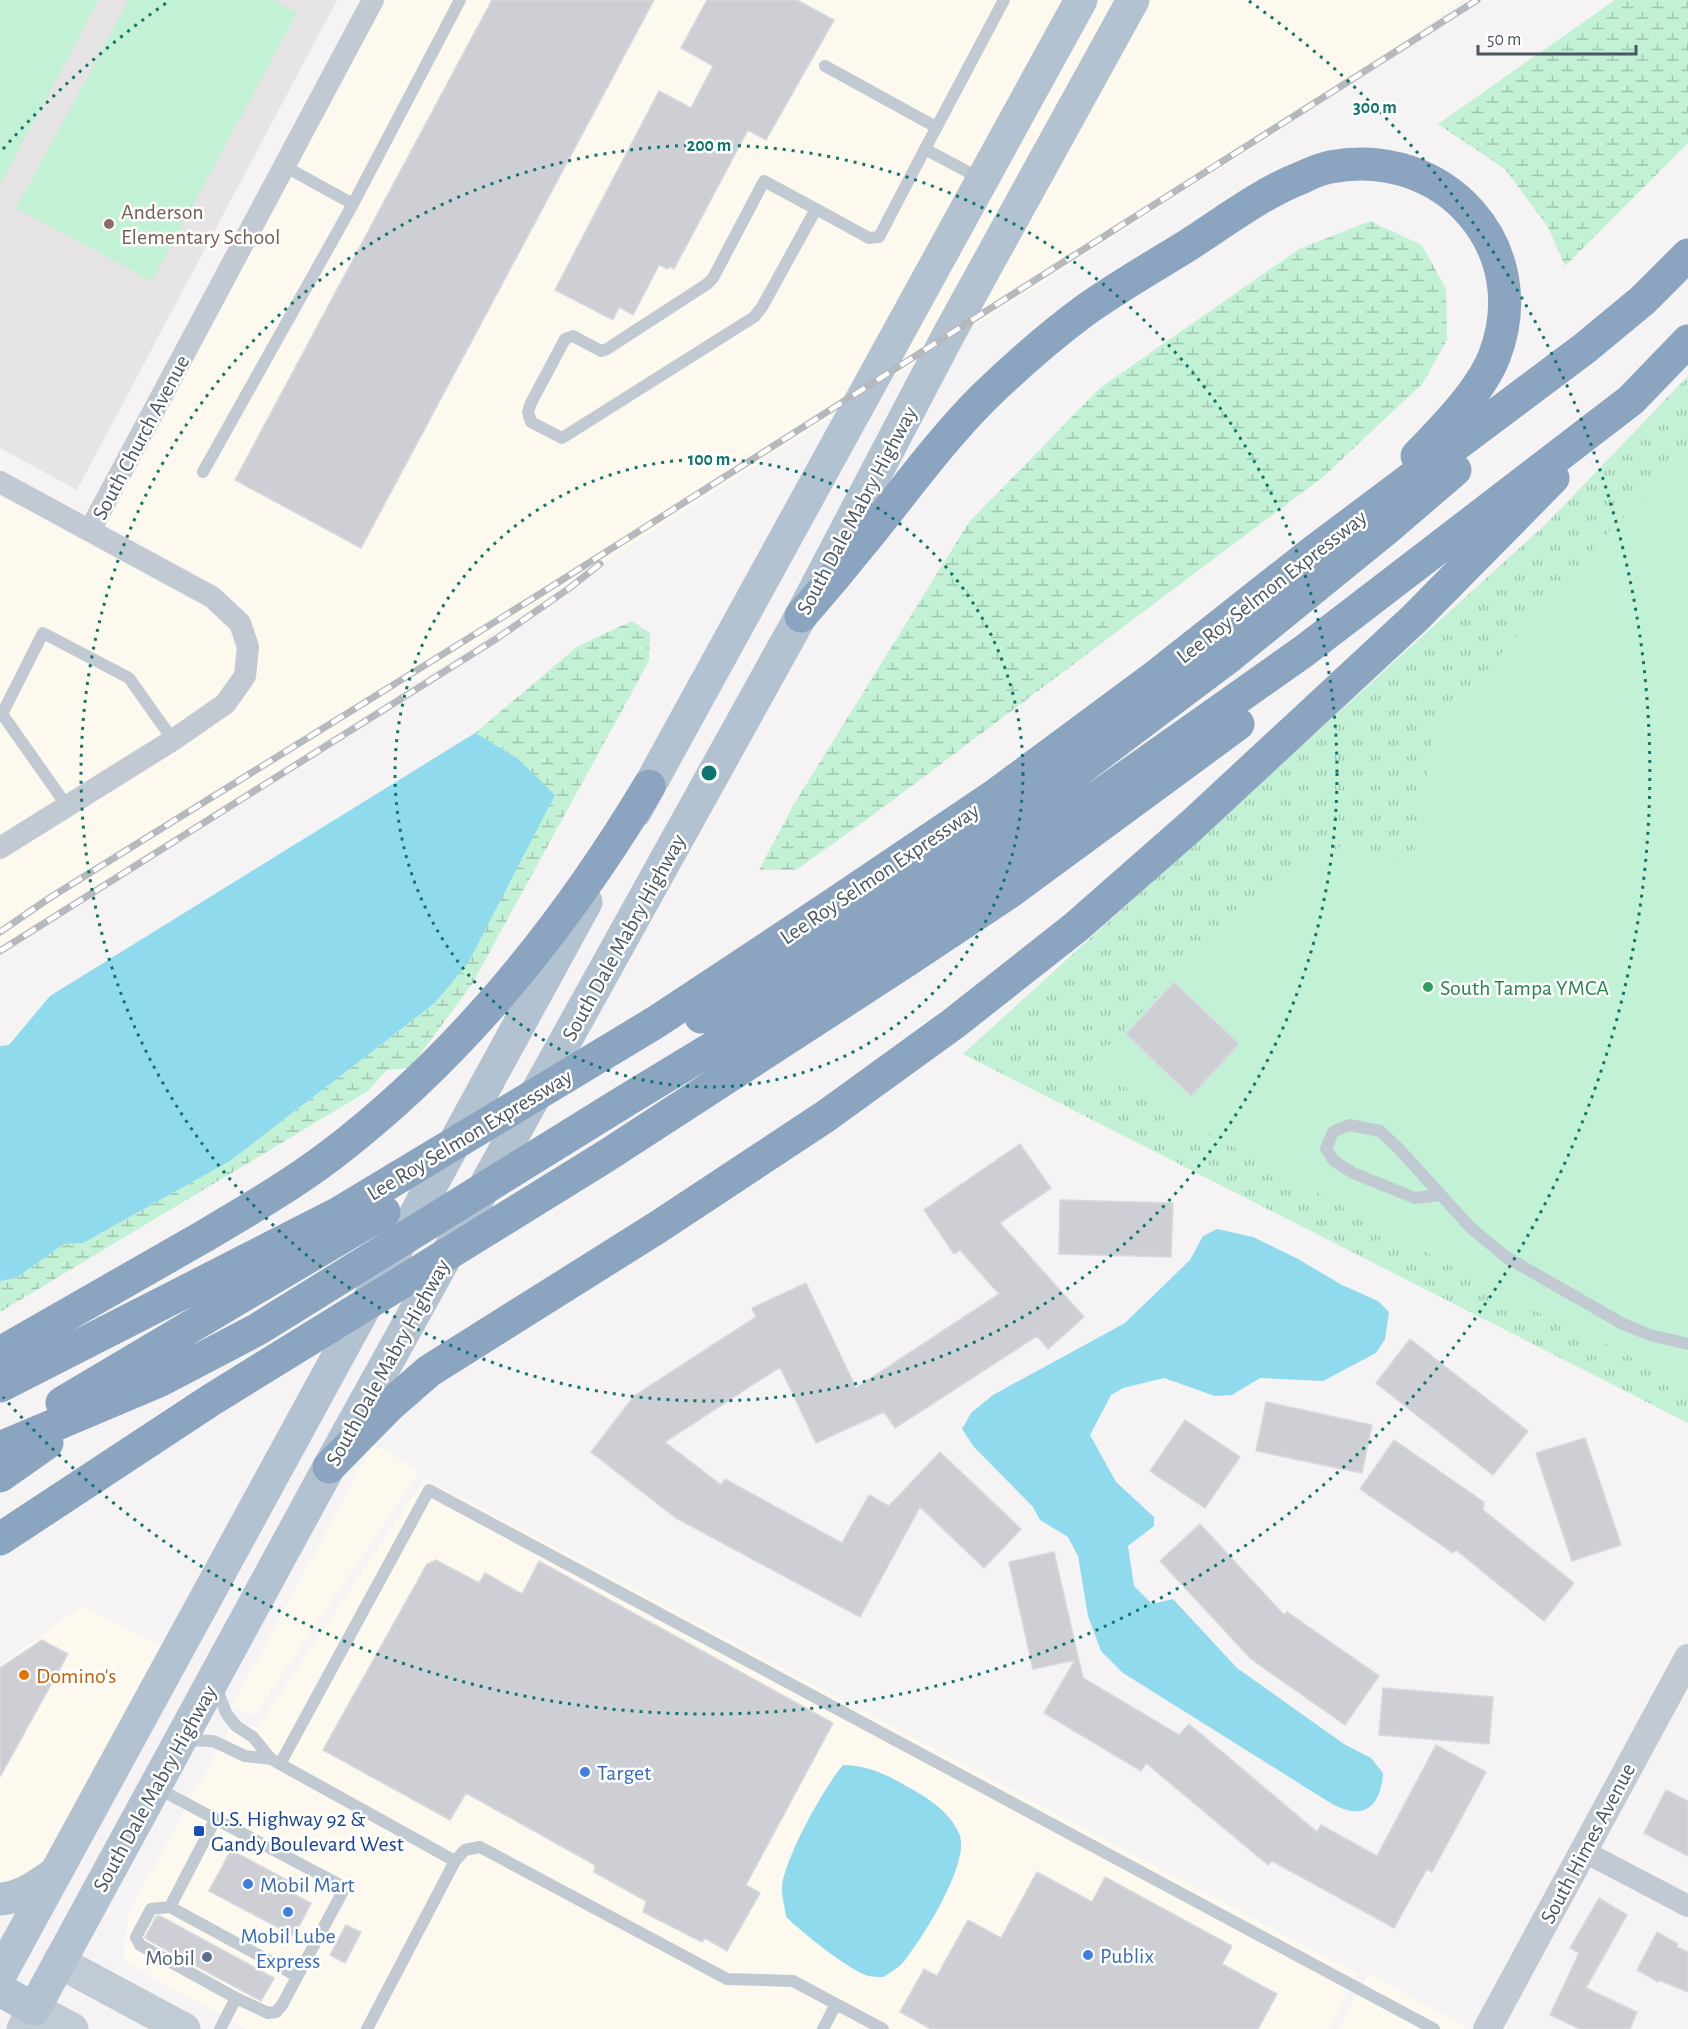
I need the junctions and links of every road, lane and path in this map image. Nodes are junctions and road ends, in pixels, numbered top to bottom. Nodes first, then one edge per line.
1 (373, 0) edge
2 (460, 0) edge
3 (1004, 0) edge
4 (1081, 0) edge
5 (1132, 0) edge
6 (825, 66) dead end
7 (936, 127) junction
8 (925, 149) junction
9 (284, 166) junction
10 (982, 179) junction
11 (353, 204) junction
12 (816, 209) junction
13 (1688, 255) edge
14 (1688, 341) edge
15 (1585, 348) junction
16 (1631, 400) junction
17 (203, 472) dead end
18 (0, 482) edge
19 (90, 530) junction
20 (1313, 552) junction
21 (801, 616) junction
22 (173, 740) junction
23 (649, 786) junction
24 (68, 806) junction
25 (0, 848) edge
26 (1440, 1195) junction
27 (318, 1252) junction
28 (1688, 1344) edge
29 (0, 1353) edge
30 (0, 1386) edge
31 (0, 1438) edge
32 (0, 1448) edge
33 (329, 1467) junction
34 (0, 1476) edge
35 (0, 1539) edge
36 (1687, 1661) edge
37 (213, 1679) junction
38 (180, 1740) junction
39 (276, 1761) junction
40 (154, 1787) junction
41 (215, 1820) junction
42 (1583, 1851) junction
43 (455, 1861) junction
44 (56, 1872) junction
45 (0, 1899) edge
46 (1688, 1906) edge
47 (170, 1907) junction
48 (9, 1935) edge
49 (59, 1962) junction
50 (0, 1975) edge
51 (297, 1976) junction
52 (0, 1990) edge
53 (236, 1998) junction
54 (836, 2004) junction
55 (29, 2019) edge
56 (72, 2029) edge
57 (184, 2029) edge
58 (220, 2029) edge
59 (367, 2029) edge
60 (823, 2029) edge
61 (883, 2029) edge
62 (1434, 2029) edge
63 (1487, 2029) edge

1 - 9 street, South Church Avenue
2 - 11 lane
3 - 7 lane
4 - 10 main road, South Dale Mabry Highway
5 - 21 main road, South Dale Mabry Highway
6 - 7 lane
7 - 8 lane
8 - 10 lane
8 - 12 lane
9 - 11 lane
9 - 19 street, South Church Avenue
10 - 23 main road, South Dale Mabry Highway
11 - 17 lane
12 - 12 lane
13 - 15 highway, Lee Roy Selmon Expressway
14 - 16 highway
15 - 20 highway, Lee Roy Selmon Expressway
15 - 27 highway
16 - 32 highway
16 - 33 highway
16 - 35 highway
18 - 19 street
19 - 22 street, South Church Avenue
20 - 21 highway
20 - 30 highway, Lee Roy Selmon Expressway
21 - 33 main road, South Dale Mabry Highway
22 - 24 street, South Church Avenue
22 - 24 lane
23 - 29 highway
23 - 44 main road, South Dale Mabry Highway
24 - 25 street, South Church Avenue
26 - 26 lane
26 - 28 lane
27 - 31 highway
27 - 34 highway
33 - 37 main road, South Dale Mabry Highway
36 - 42 street, South Himes Avenue
37 - 38 main road, South Dale Mabry Highway
37 - 39 lane
38 - 39 lane
38 - 40 main road, South Dale Mabry Highway
39 - 43 lane
39 - 62 lane
40 - 41 lane
40 - 49 main road, South Dale Mabry Highway
41 - 47 lane
41 - 51 lane
42 - 46 street
42 - 63 street, South Himes Avenue
43 - 54 lane
43 - 59 lane
44 - 45 main road
44 - 48 main road, South Dale Mabry Highway
47 - 51 lane
47 - 53 lane
48 - 49 main road
48 - 50 main road, South Dale Mabry Highway
49 - 55 main road, South Dale Mabry Highway
49 - 57 main road
51 - 53 lane
52 - 55 main road
53 - 58 lane
54 - 60 lane
54 - 61 lane
55 - 56 main road

